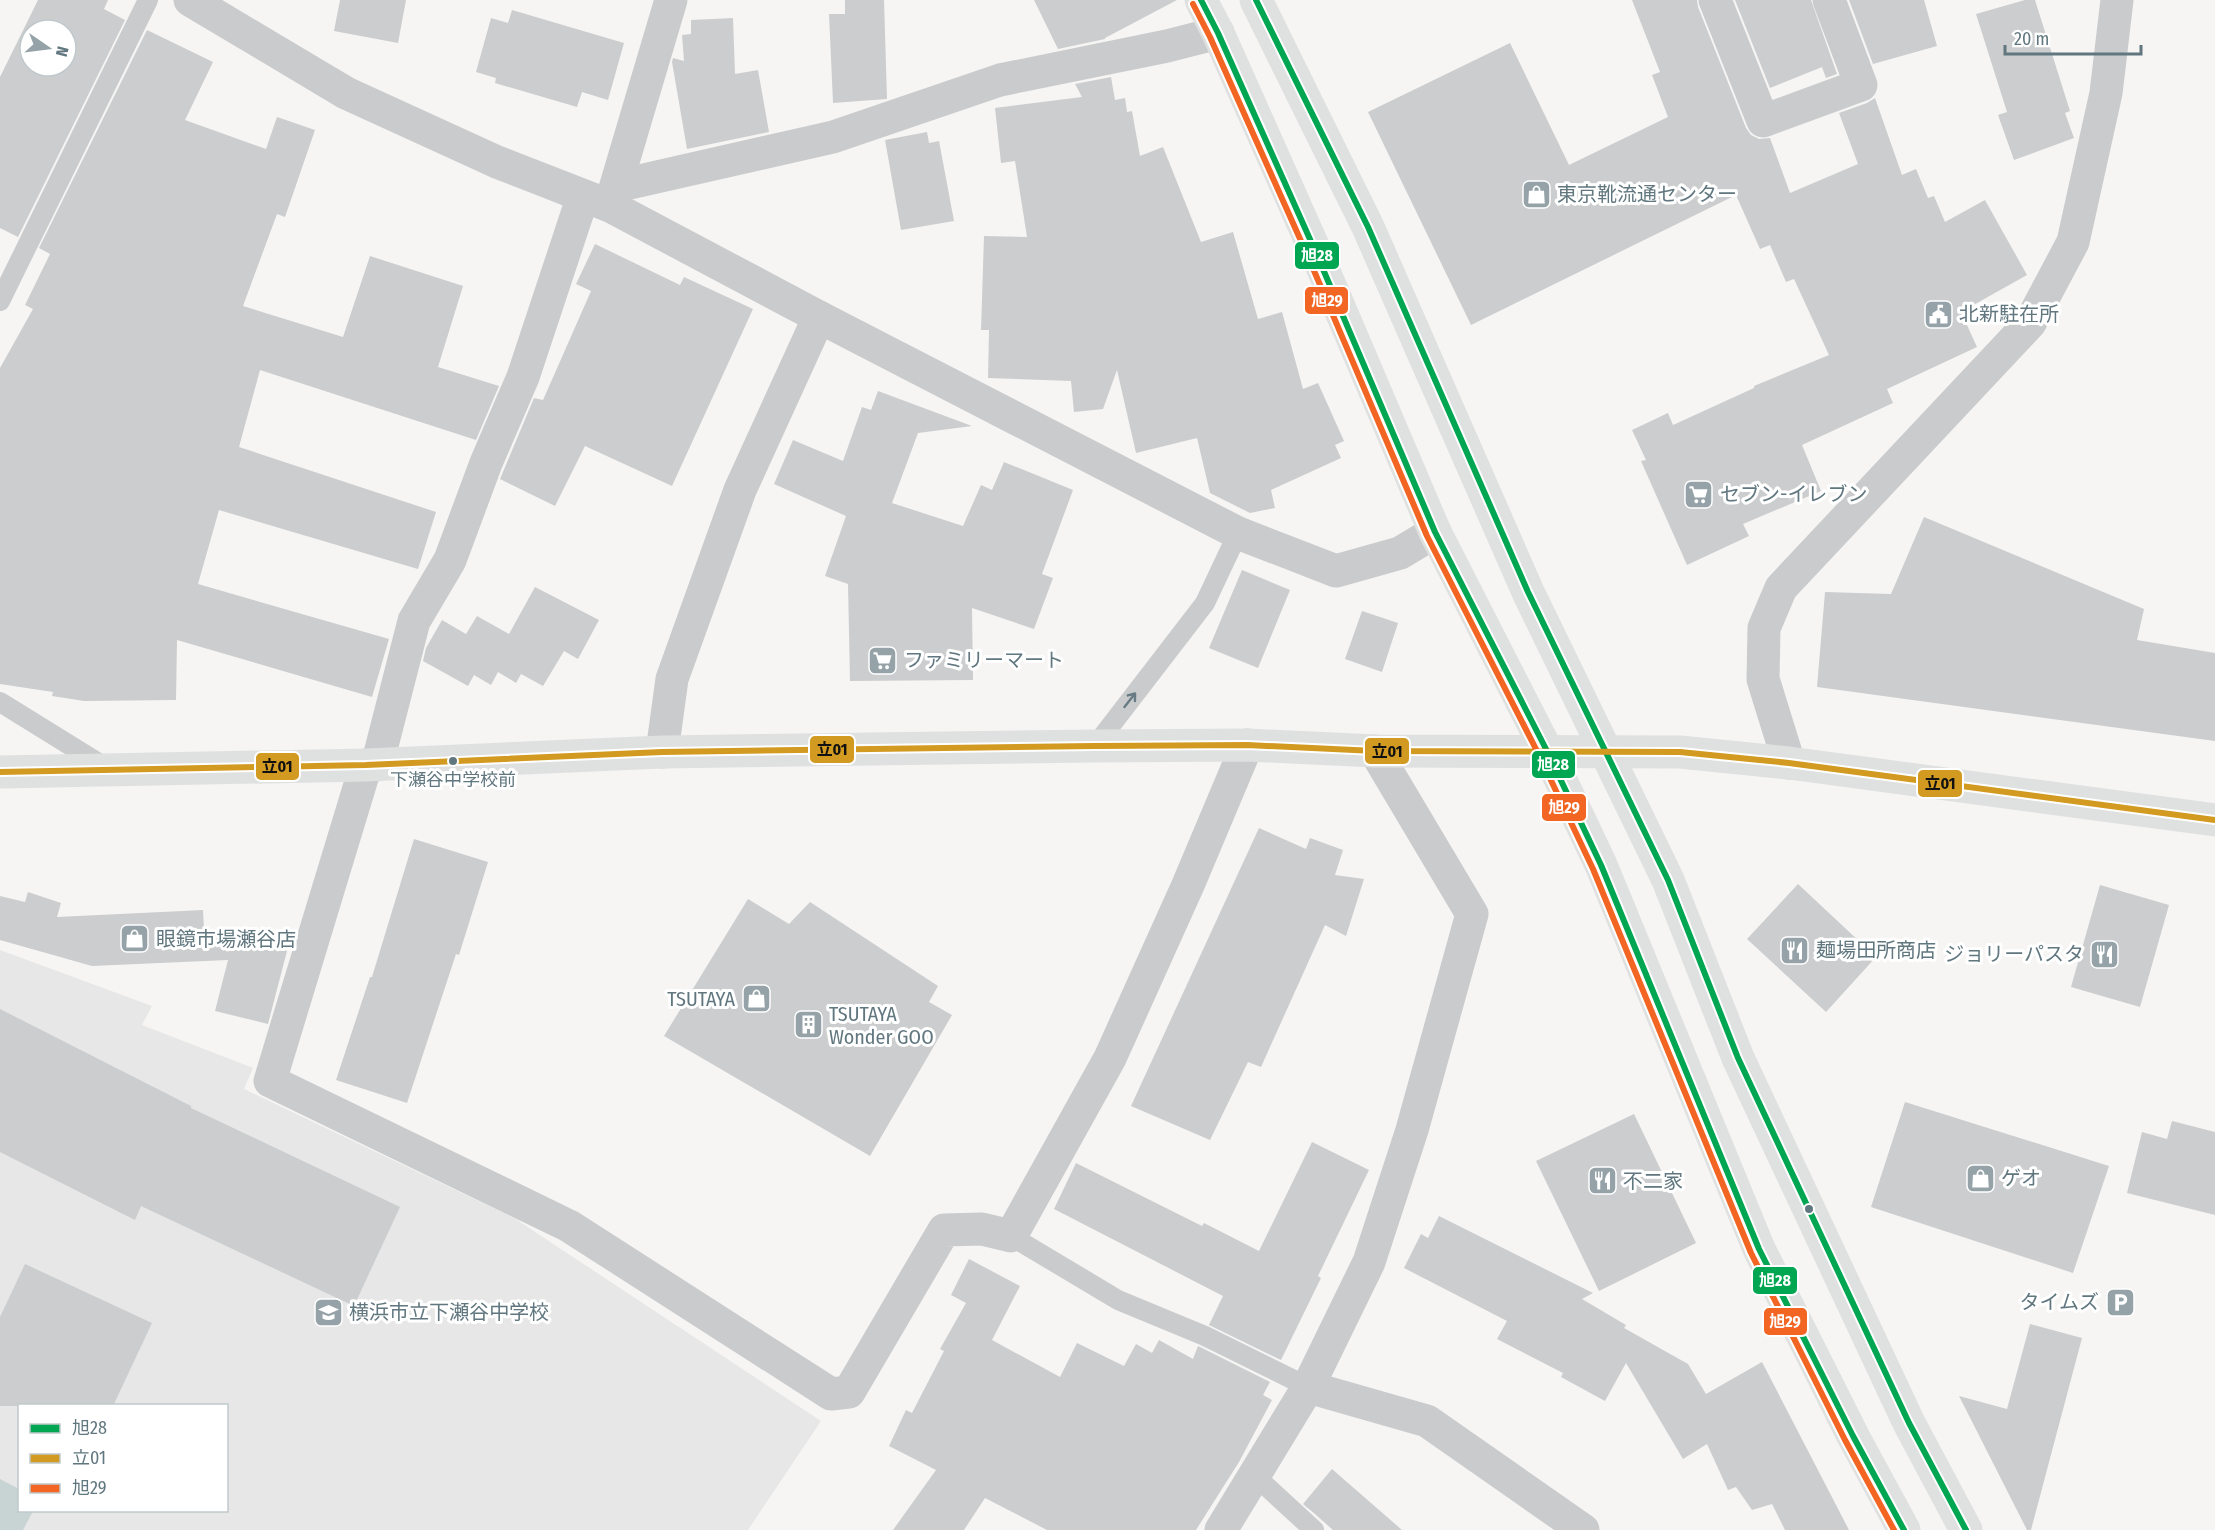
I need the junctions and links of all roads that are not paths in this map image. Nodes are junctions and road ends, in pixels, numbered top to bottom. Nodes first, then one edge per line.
1 (148, 0) edge
2 (190, 0) edge
3 (671, 0) edge
4 (1201, 0) edge
5 (1256, 0) edge
6 (1715, 0) edge
7 (1829, 0) edge
8 (2117, 0) edge
9 (1218, 33) junction
10 (603, 196) junction
11 (0, 301) edge
12 (819, 317) junction
13 (1434, 532) junction
14 (1238, 533) junction
15 (0, 702) edge
16 (1247, 745) junction
17 (1095, 746) junction
18 (1375, 751) junction
19 (1547, 751) junction
20 (662, 752) junction
21 (1606, 752) junction
22 (1789, 763) junction
23 (372, 765) junction
24 (107, 769) junction
25 (0, 772) edge
26 (2215, 820) edge
27 (1011, 1236) junction
28 (1308, 1387) junction
29 (1254, 1474) junction
30 (1221, 1530) edge
31 (1314, 1530) edge
32 (1582, 1530) edge
33 (1905, 1530) edge
34 (1966, 1530) edge

1 - 11 lane
2 - 10 street
3 - 10 street
4 - 9 main road
5 - 21 main road
6 - 7 street
8 - 22 street
9 - 10 street
9 - 13 main road
10 - 12 street
10 - 23 street
12 - 14 street
12 - 20 street
13 - 14 street
13 - 19 main road
17 -> 14 lane
15 - 24 lane
16 - 17 main road
16 - 18 main road
16 - 27 street
17 - 20 main road
18 - 19 main road
18 - 28 street
19 - 21 main road
19 - 33 main road
20 - 23 main road
21 - 22 main road
21 - 34 main road
22 - 26 main road
23 - 24 main road
23 - 27 street
24 - 25 main road
27 - 28 lane
28 - 29 street
28 - 32 street
29 - 30 street
29 - 31 lane

